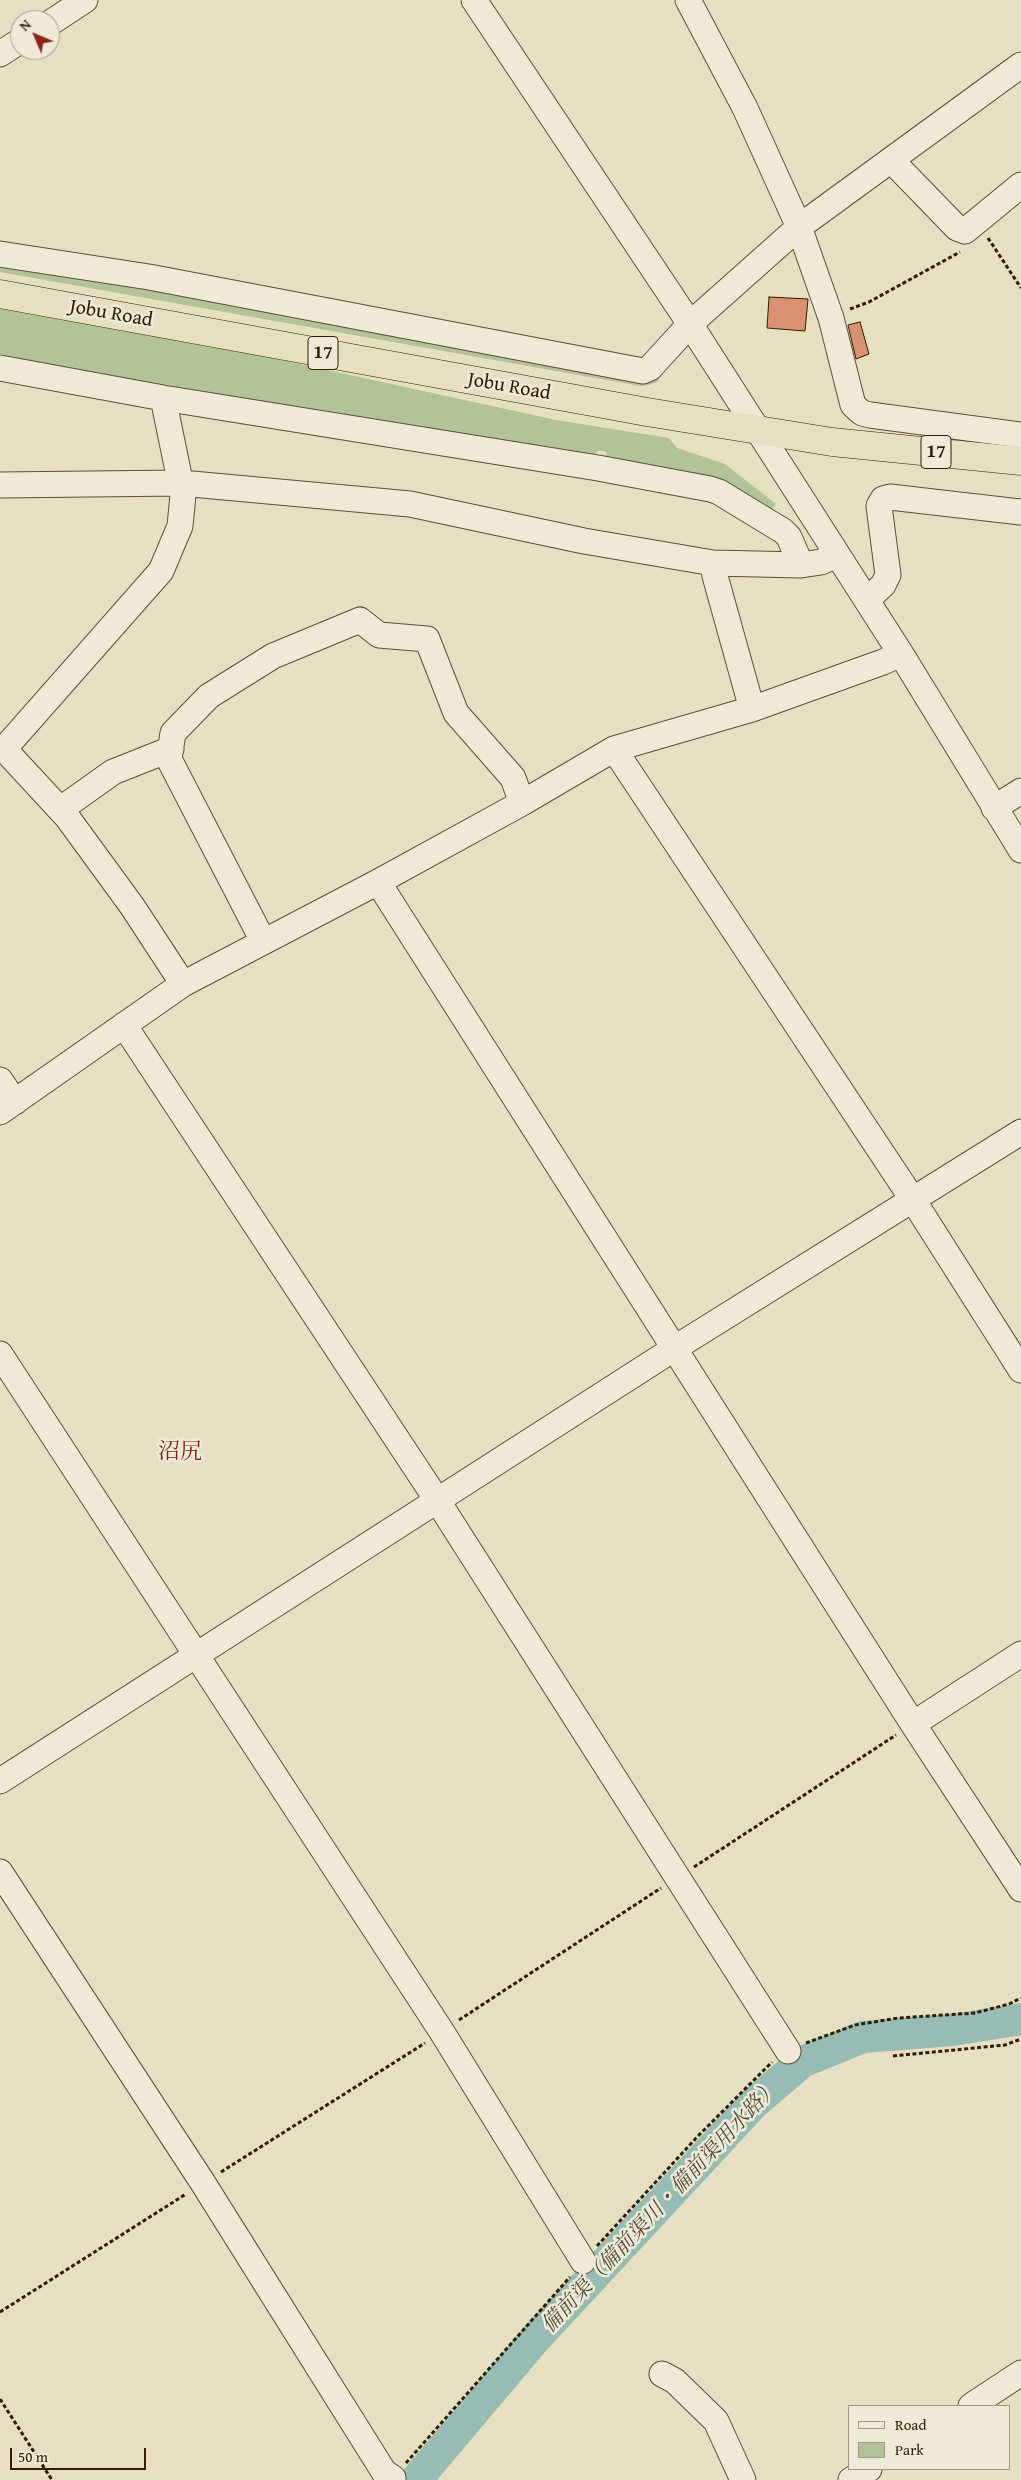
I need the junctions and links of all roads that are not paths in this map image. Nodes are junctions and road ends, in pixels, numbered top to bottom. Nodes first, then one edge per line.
1 (84, 0) edge
2 (474, 0) edge
3 (688, 0) edge
4 (60, 16) edge
5 (1021, 65) edge
6 (891, 160) junction
7 (1021, 185) edge
8 (799, 227) junction
9 (0, 254) edge
10 (0, 294) edge
11 (690, 324) junction
12 (0, 368) edge
13 (164, 398) junction
14 (758, 430) junction
15 (1021, 435) edge
16 (1021, 461) edge
17 (181, 483) junction
18 (0, 485) edge
19 (1021, 512) edge
20 (837, 555) junction
21 (713, 563) junction
22 (801, 565) junction
23 (867, 600) junction
24 (901, 654) junction
25 (752, 708) junction
26 (170, 749) junction
27 (614, 749) junction
28 (1021, 791) edge
29 (522, 803) junction
30 (994, 808) junction
31 (61, 809) junction
32 (1021, 850) edge
33 (378, 882) junction
34 (263, 941) junction
35 (183, 984) junction
36 (124, 1025) junction
37 (0, 1080) edge
38 (8, 1107) edge
39 (1021, 1132) edge
40 (913, 1200) junction
41 (675, 1348) junction
42 (0, 1354) edge
43 (1021, 1370) edge
44 (438, 1500) junction
45 (1021, 1654) edge
46 (196, 1655) junction
47 (913, 1724) junction
48 (0, 1781) edge
49 (0, 1872) edge
50 (1021, 1889) edge
51 (788, 2052) road end
52 (583, 2261) road end
53 (1021, 2373) edge
54 (662, 2374) dead end
55 (973, 2405) edge
56 (867, 2470) edge
57 (392, 2478) road end
58 (743, 2480) edge
59 (851, 2480) edge

1 - 4 street
2 - 11 street
3 - 8 street
5 - 6 street
6 - 7 street
6 - 8 street
8 - 11 street
8 - 15 street
9 - 11 street
10 - 14 highway, Jobu Road / 17
11 - 14 street
12 - 13 street
13 - 17 street
13 - 22 street
14 - 16 highway, Jobu Road / 17
14 - 20 street
17 - 18 street
17 - 21 street
17 - 31 street
19 - 23 street
20 - 22 street
20 - 23 street
21 - 22 street
21 - 25 street
23 - 24 street
24 - 25 street
24 - 30 street
25 - 27 street
26 - 29 street
26 - 31 street
26 - 34 street
27 - 29 street
27 - 40 street
28 - 30 street
29 - 33 street
30 - 32 street
31 - 35 street
33 - 34 street
33 - 41 street
34 - 35 street
35 - 36 street
36 - 38 street
36 - 44 street
37 - 38 street
39 - 40 street
40 - 41 street
40 - 43 street
41 - 44 street
41 - 47 street
42 - 46 street
44 - 46 street
44 - 51 street
45 - 47 street
46 - 48 street
46 - 52 street
47 - 50 street
49 - 57 street
53 - 55 street
54 - 58 street
56 - 59 street

